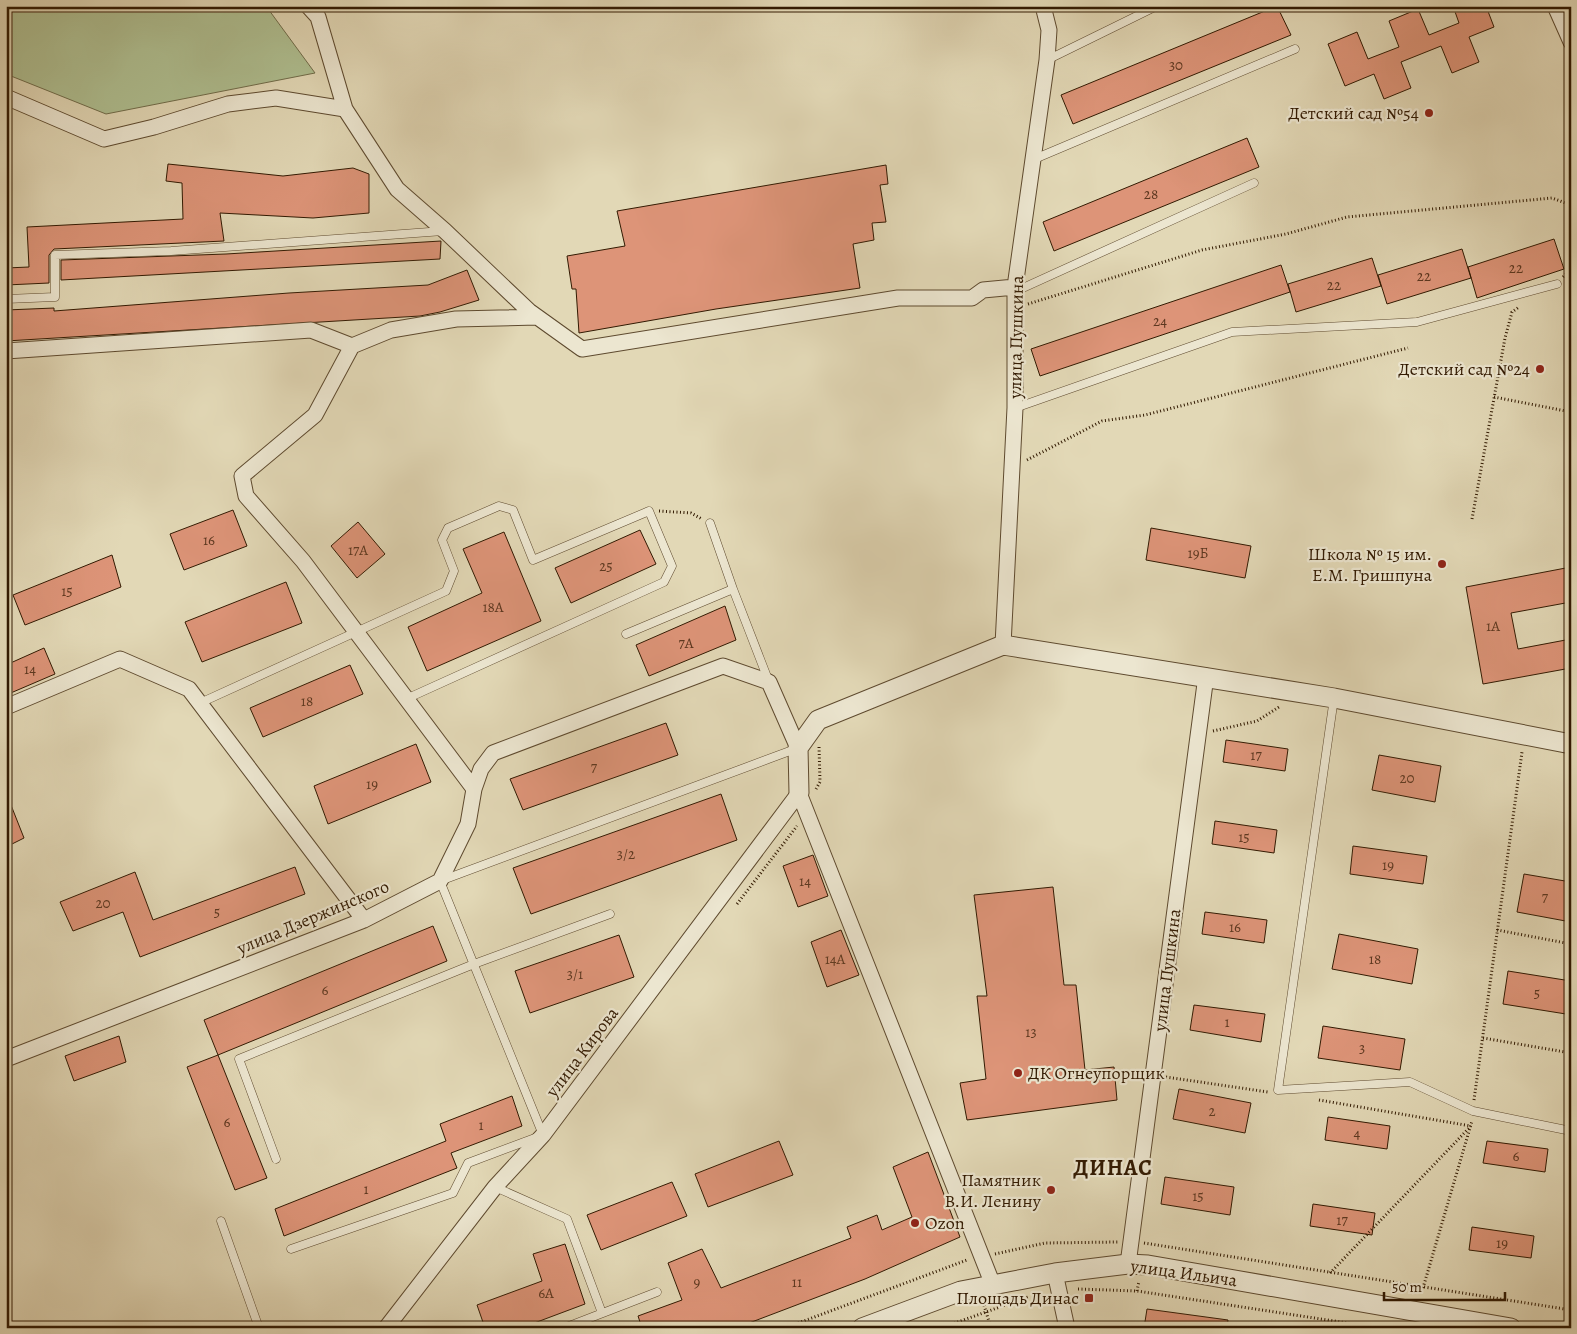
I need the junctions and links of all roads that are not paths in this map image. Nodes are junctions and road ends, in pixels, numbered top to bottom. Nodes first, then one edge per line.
1 (308, 6) edge
2 (1043, 6) edge
3 (1157, 6) edge
4 (1555, 6) edge
5 (1570, 39) edge
6 (1295, 49) dead end
7 (1047, 60) junction
8 (6, 97) edge
9 (345, 109) junction
10 (1032, 160) junction
11 (1254, 183) dead end
12 (445, 231) junction
13 (1557, 284) dead end
14 (1014, 289) junction
15 (6, 299) edge
16 (537, 317) junction
17 (352, 346) junction
18 (6, 351) edge
19 (1014, 408) junction
20 (710, 523) road end
21 (733, 589) junction
22 (356, 632) junction
23 (626, 634) dead end
24 (1003, 645) junction
25 (1206, 676) junction
26 (769, 682) junction
27 (1334, 698) junction
28 (406, 699) junction
29 (200, 703) junction
30 (6, 707) edge
31 (1571, 744) edge
32 (798, 748) junction
33 (474, 788) junction
34 (802, 801) junction
35 (440, 881) junction
36 (610, 914) dead end
37 (364, 920) junction
38 (474, 964) junction
39 (6, 1059) edge
40 (1571, 1131) edge
41 (543, 1135) junction
42 (276, 1159) dead end
43 (494, 1187) junction
44 (221, 1221) dead end
45 (292, 1249) dead end
46 (1128, 1264) junction
47 (1056, 1280) junction
48 (993, 1285) junction
49 (657, 1292) dead end
50 (602, 1313) junction
51 (259, 1328) edge
52 (386, 1328) edge
53 (564, 1328) edge
54 (862, 1328) edge
55 (1067, 1328) edge
56 (1511, 1328) edge

1 - 9 street
2 - 7 street, улица Пушкина
3 - 7 lane
4 - 5 street
6 - 10 lane
7 - 10 street, улица Пушкина
8 - 9 street
9 - 12 street
10 - 14 street, улица Пушкина
11 - 14 lane
12 - 15 lane
12 - 16 street
13 - 19 lane
14 - 16 street
14 - 19 street, улица Пушкина
16 - 17 street
17 - 18 street
17 - 22 street
19 - 24 street, улица Пушкина
20 - 21 lane
21 - 23 lane
21 - 26 lane
22 - 28 street
22 - 28 lane
22 - 29 lane
24 - 25 street
24 - 32 street
25 - 27 street
25 - 46 street, улица Пушкина
26 - 32 street
26 - 33 street
27 - 31 street
27 - 40 lane
28 - 33 street
29 - 30 street
29 - 37 street
32 - 34 street
32 - 35 lane
33 - 35 street
34 - 41 street, улица Кирова
34 - 48 street
35 - 37 street, улица Дзержинского
35 - 38 lane
36 - 38 lane
37 - 39 street, улица Дзержинского
38 - 41 lane
38 - 42 lane
41 - 43 street, улица Кирова
41 - 45 lane
43 - 50 lane
43 - 52 street, улица Кирова
44 - 51 lane
46 - 47 street, улица Ильича
46 - 56 street, улица Ильича
47 - 48 street, улица Ильича
47 - 55 street
48 - 54 street, улица Ильича
49 - 50 lane
50 - 53 lane

